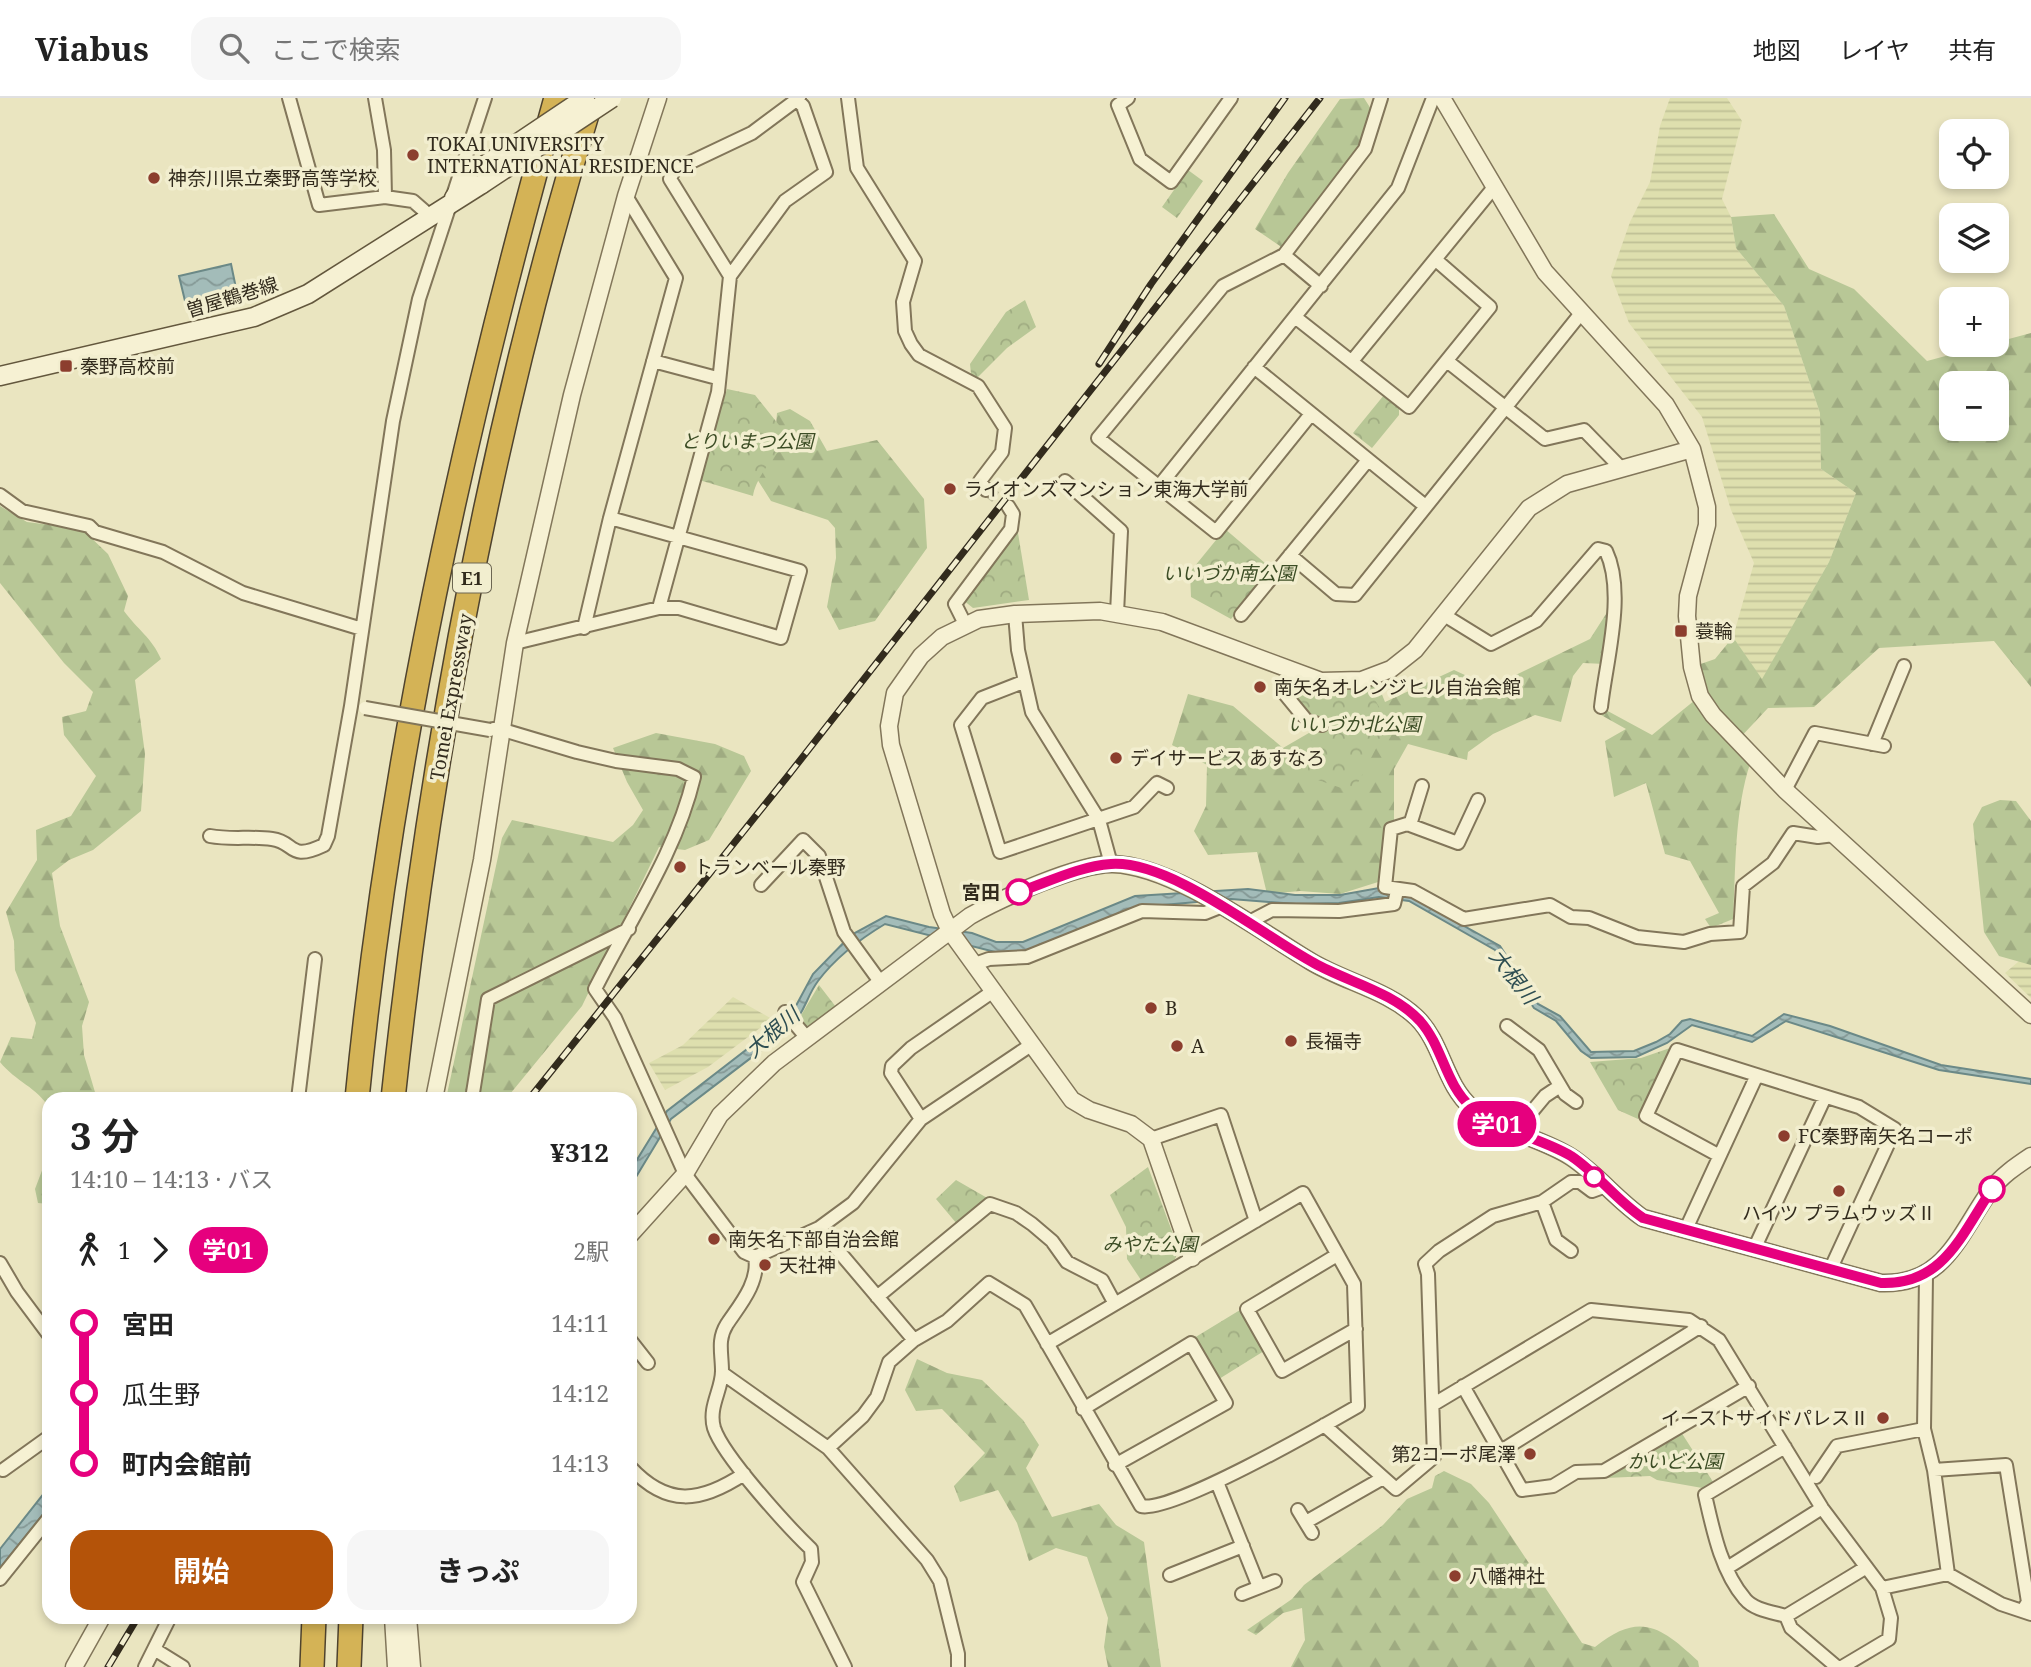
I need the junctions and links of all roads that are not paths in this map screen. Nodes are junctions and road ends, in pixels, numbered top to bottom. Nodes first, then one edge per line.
1 (289, 98) edge
2 (375, 98) edge
3 (555, 98) edge
4 (585, 98) edge
5 (592, 98) edge
6 (611, 98) edge
7 (657, 98) edge
8 (848, 98) edge
9 (1128, 98) edge
10 (1231, 98) edge
11 (1381, 98) edge
12 (1433, 98) edge
13 (1442, 98) edge
14 (797, 99) edge
15 (479, 102) edge
16 (1495, 186) junction
17 (626, 196) junction
18 (385, 197) junction
19 (452, 201) junction
20 (429, 215) junction
21 (1284, 255) junction
22 (1436, 260) junction
23 (730, 276) junction
24 (1321, 286) junction
25 (1582, 312) junction
26 (1295, 317) junction
27 (653, 361) junction
28 (1352, 361) junction
29 (1447, 361) junction
30 (1254, 367) junction
31 (0, 376) edge
32 (717, 378) junction
33 (1503, 407) junction
34 (1311, 414) junction
35 (1692, 449) junction
36 (1368, 460) junction
37 (1622, 469) junction
38 (1065, 481) dead end
39 (1160, 485) junction
40 (986, 491) dead end
41 (0, 495) edge
42 (1424, 505) junction
43 (1008, 506) dead end
44 (610, 518) junction
45 (678, 537) junction
46 (1290, 555) junction
47 (659, 608) junction
48 (1117, 613) junction
49 (1016, 614) junction
50 (1241, 615) dead end
51 (1444, 615) junction
52 (965, 624) junction
53 (584, 628) junction
54 (362, 629) junction
55 (515, 643) junction
56 (1904, 666) dead end
57 (1292, 672) junction
58 (1023, 682) junction
59 (351, 706) junction
60 (1601, 707) dead end
61 (1322, 725) dead end
62 (495, 729) junction
63 (1158, 782) dead end
64 (1422, 786) dead end
65 (1785, 790) junction
66 (1478, 800) dead end
67 (1099, 820) junction
68 (1410, 825) junction
69 (1833, 835) junction
70 (210, 836) dead end
71 (1111, 864) junction
72 (761, 885) dead end
73 (1396, 896) junction
74 (1218, 905) junction
75 (1249, 922) junction
76 (629, 929) junction
77 (950, 931) junction
78 (315, 959) dead end
79 (975, 964) junction
80 (881, 983) junction
81 (992, 992) junction
82 (785, 1012) dead end
83 (2031, 1015) edge
84 (1507, 1026) dead end
85 (807, 1038) junction
86 (1031, 1045) junction
87 (1757, 1075) junction
88 (1560, 1086) junction
89 (299, 1092) edge
90 (358, 1092) edge
91 (394, 1092) edge
92 (434, 1092) edge
93 (473, 1092) edge
94 (1825, 1097) junction
95 (1576, 1102) dead end
96 (920, 1119) junction
97 (1515, 1132) junction
98 (1151, 1139) junction
99 (1718, 1155) junction
100 (2031, 1156) edge
101 (685, 1174) junction
102 (1603, 1187) junction
103 (1542, 1202) junction
104 (1256, 1221) junction
105 (637, 1227) edge
106 (819, 1228) junction
107 (1686, 1229) junction
108 (1755, 1247) junction
109 (1571, 1251) dead end
110 (1337, 1255) junction
111 (755, 1257) junction
112 (1192, 1258) junction
113 (0, 1263) edge
114 (1831, 1268) junction
115 (1926, 1276) junction
116 (877, 1297) junction
117 (1115, 1304) junction
118 (42, 1326) edge
119 (1701, 1326) junction
120 (1356, 1329) junction
121 (914, 1340) junction
122 (1047, 1344) junction
123 (637, 1349) edge
124 (648, 1363) dead end
125 (722, 1373) junction
126 (1463, 1386) junction
127 (1749, 1386) junction
128 (1434, 1404) junction
129 (1083, 1409) junction
130 (1324, 1425) junction
131 (1924, 1429) junction
132 (42, 1442) edge
133 (1785, 1447) junction
134 (828, 1448) junction
135 (1501, 1451) junction
136 (1115, 1465) junction
137 (1934, 1470) junction
138 (3, 1471) dead end
139 (637, 1473) edge
140 (744, 1474) junction
141 (1816, 1477) dead end
142 (1383, 1478) junction
143 (1217, 1482) junction
144 (1822, 1508) junction
145 (1298, 1510) dead end
146 (42, 1527) edge
147 (1243, 1546) junction
148 (1727, 1568) junction
149 (1866, 1568) junction
150 (1948, 1574) junction
151 (1170, 1575) dead end
152 (0, 1579) edge
153 (1275, 1581) dead end
154 (1259, 1587) junction
155 (1882, 1588) junction
156 (1242, 1594) dead end
157 (2027, 1612) edge
158 (1786, 1616) junction
159 (98, 1624) edge
160 (166, 1624) edge
161 (314, 1624) edge
162 (351, 1624) edge
163 (393, 1624) edge
164 (409, 1624) edge
165 (154, 1649) junction
166 (74, 1667) edge
167 (145, 1667) edge
168 (183, 1667) edge
169 (312, 1667) edge
170 (349, 1667) edge
171 (396, 1667) edge
172 (412, 1667) edge
173 (845, 1667) edge
174 (958, 1667) edge
175 (1840, 1667) edge

1 - 18 street
2 - 18 street
3 - 90 highway, Tomei Expressway / E1
4 - 19 main road, 曽屋鶴巻線, bridge
5 - 91 highway, Tomei Expressway / E1
6 - 19 main road, 曽屋鶴巻線, bridge
7 - 17 street
8 - 40 street
9 - 10 street
11 - 21 street
12 - 24 street
13 - 16 street
14 - 23 street
14 - 23 street
15 - 19 street
16 - 22 street
16 - 25 street
17 - 27 street
17 - 55 street
18 - 20 street
19 - 20 main road, 曽屋鶴巻線
19 - 54 street
20 - 31 main road, 曽屋鶴巻線
21 - 24 street
21 - 39 street
22 - 28 street
22 - 29 street
23 - 32 street
24 - 26 street
25 - 33 street
25 - 35 street
26 - 28 street
26 - 30 street
27 - 32 street
27 - 44 street
28 - 29 street
29 - 33 street
30 - 34 street
30 - 39 street
32 - 45 street
33 - 37 street
33 - 42 street
34 - 36 street
34 - 39 street
35 - 37 street
35 - 65 street
36 - 42 street
36 - 46 street
37 - 51 street
38 - 48 street
41 - 54 street
42 - 46 street
43 - 52 street
44 - 45 street
44 - 53 street
45 - 47 street
45 - 47 street
46 - 50 street
47 - 53 street
48 - 49 street
48 - 57 street
49 - 52 street
49 - 58 street
51 - 57 street
51 - 60 street
52 - 77 street
53 - 55 street
54 - 59 street
55 - 62 street
56 - 65 street
57 - 61 street
58 - 67 street
58 - 67 street
59 - 62 street, bridge
59 - 70 street
62 - 76 street
62 - 92 street
63 - 67 street
64 - 68 street
65 - 69 street
66 - 68 street
67 - 71 street
68 - 73 street
69 - 73 street
69 - 83 street
71 - 74 street
71 - 77 street
72 - 80 street
73 - 75 street
74 - 75 street
74 - 79 street
75 - 97 street
76 - 93 street
76 - 101 street
77 - 79 street
77 - 80 street
78 - 89 street
79 - 81 street
80 - 85 street
81 - 86 street
81 - 96 street
82 - 85 street
84 - 88 street
85 - 101 street
86 - 96 street
86 - 98 street
87 - 94 street
87 - 99 street
87 - 99 street
88 - 95 street
88 - 97 street
94 - 108 street
94 - 114 street
96 - 106 street
97 - 102 street
98 - 104 street
98 - 112 street
99 - 107 street
100 - 115 street
101 - 105 street
101 - 111 street
102 - 103 street
102 - 107 street
103 - 109 street
103 - 128 street
104 - 110 street
104 - 112 street
106 - 111 street
106 - 116 street
107 - 108 street
108 - 114 street
110 - 120 street
110 - 120 street
111 - 125 street
112 - 117 street
113 - 118 street
114 - 115 street
115 - 131 street
116 - 117 street
116 - 121 street
117 - 122 street
119 - 126 street
119 - 127 street
119 - 135 street
120 - 130 street
121 - 122 street
121 - 134 street
122 - 129 street
123 - 124 street
125 - 134 street
125 - 140 street
126 - 128 street
126 - 135 street
127 - 133 street
127 - 135 street
128 - 142 street
129 - 136 street
129 - 136 street
130 - 142 street
130 - 143 street
131 - 137 street
131 - 141 street
132 - 138 street
133 - 144 street
133 - 148 street
134 - 174 street
136 - 143 street
137 - 150 street
137 - 157 street
139 - 140 street
140 - 173 street
142 - 145 street
143 - 147 street
144 - 148 street
144 - 149 street
146 - 152 street
147 - 151 street
147 - 154 street
148 - 158 street
149 - 155 street
149 - 158 street
150 - 155 street
150 - 157 street
153 - 154 street
154 - 156 street
155 - 175 street
158 - 175 street
159 - 166 street
160 - 165 street
161 - 169 highway
162 - 170 highway
163 - 171 street
164 - 172 street
165 - 167 street
165 - 168 street

